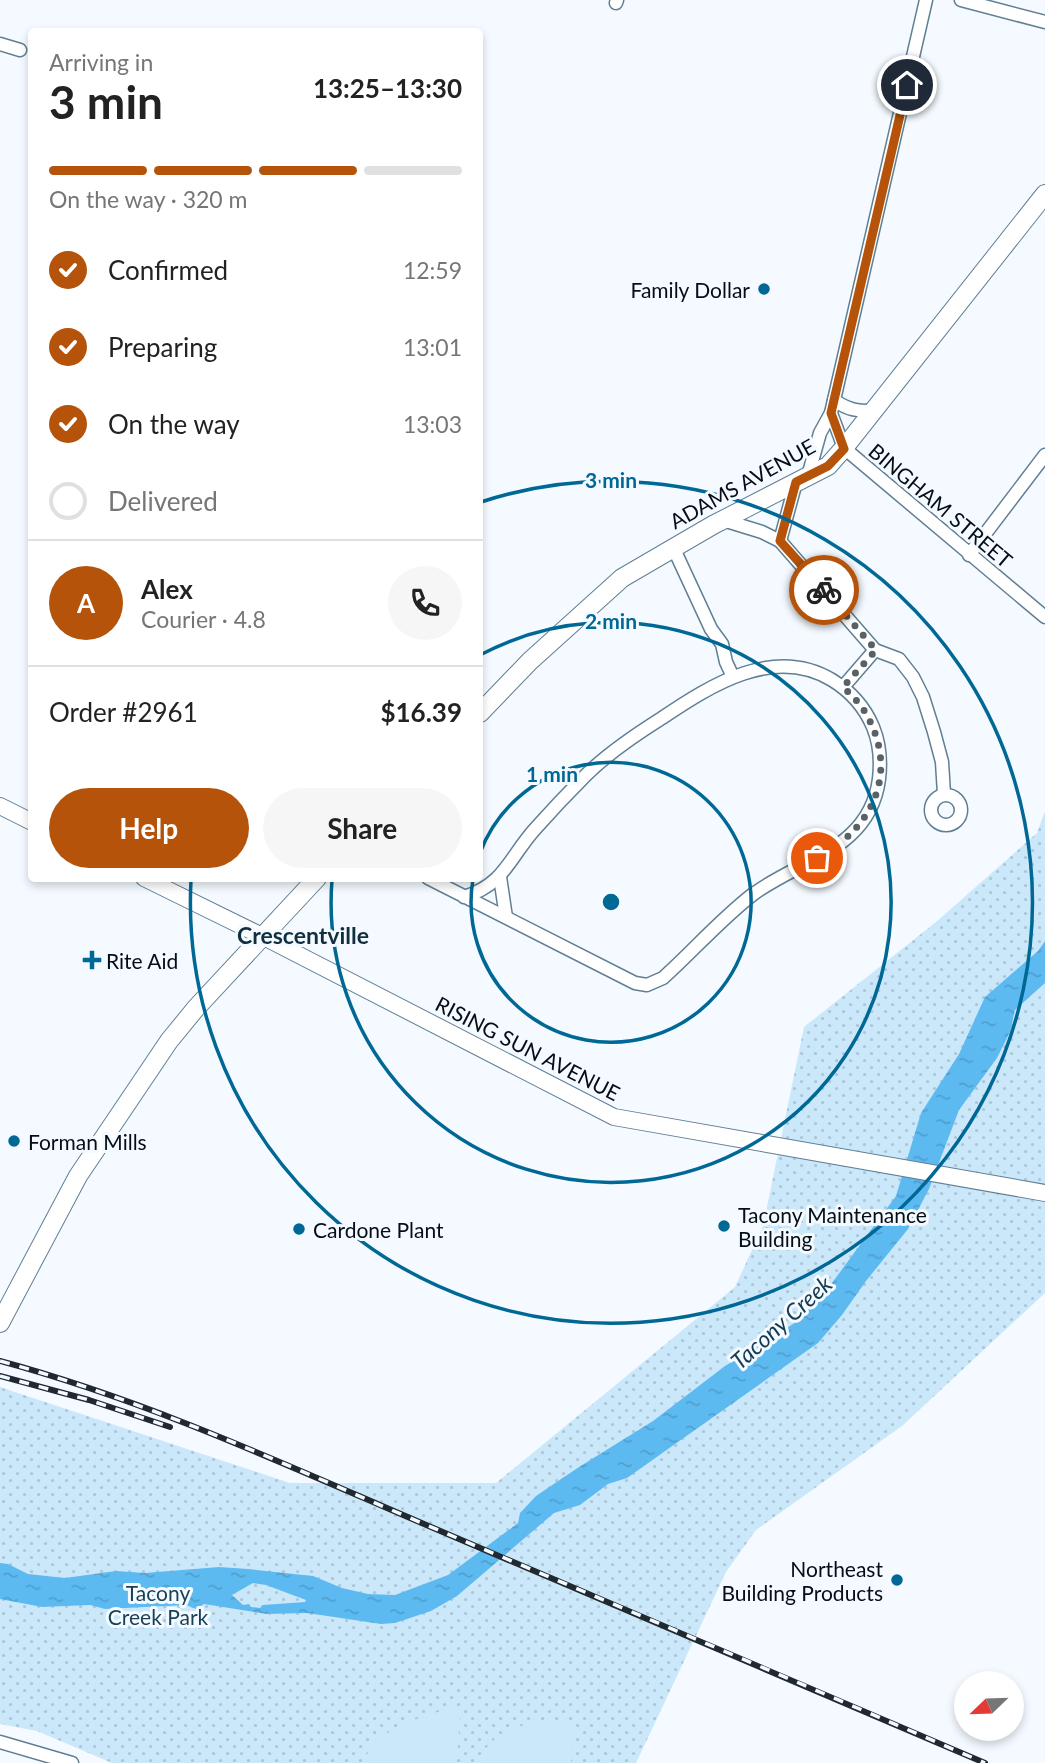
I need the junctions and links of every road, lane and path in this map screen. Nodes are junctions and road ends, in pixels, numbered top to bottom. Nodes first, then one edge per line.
1 (926, 0) edge
2 (961, 0) edge
3 (1045, 22) edge
4 (0, 44) edge
5 (20, 50) dead end
6 (1045, 194) edge
7 (833, 407) junction
8 (873, 411) junction
9 (844, 449) junction
10 (1045, 455) edge
11 (802, 479) junction
12 (723, 520) junction
13 (780, 541) junction
14 (673, 547) junction
15 (969, 555) junction
16 (1045, 617) edge
17 (876, 650) junction
18 (733, 677) junction
19 (843, 687) junction
20 (483, 710) edge
21 (944, 794) dead end
22 (0, 807) edge
23 (28, 820) edge
24 (500, 877) junction
25 (152, 882) edge
26 (313, 882) edge
27 (436, 882) edge
28 (464, 897) junction
29 (506, 917) junction
30 (262, 936) junction
31 (1045, 1193) edge
32 (0, 1323) edge
33 (0, 1742) edge
34 (72, 1763) edge

1 - 7 street
2 - 3 street
4 - 5 street
6 - 8 highway, ADAMS AVENUE
7 - 8 street
7 - 9 street
7 - 11 street
8 - 9 highway, ADAMS AVENUE
9 - 11 highway, ADAMS AVENUE
9 - 15 street, BINGHAM STREET
10 - 15 street
11 - 12 highway, ADAMS AVENUE
11 - 13 street
12 - 13 street
12 - 14 highway, ADAMS AVENUE
13 - 17 street
14 - 18 street
14 - 20 highway, ADAMS AVENUE
15 - 16 street, BINGHAM STREET
17 - 19 street
17 - 21 street
18 - 19 street
18 - 24 street
19 - 29 street
22 - 23 main road
24 - 28 street
24 - 29 street
25 - 30 main road, RISING SUN AVENUE
26 - 30 highway
27 - 28 street
28 - 29 street
30 - 31 main road, RISING SUN AVENUE
30 - 32 highway
33 - 34 street

